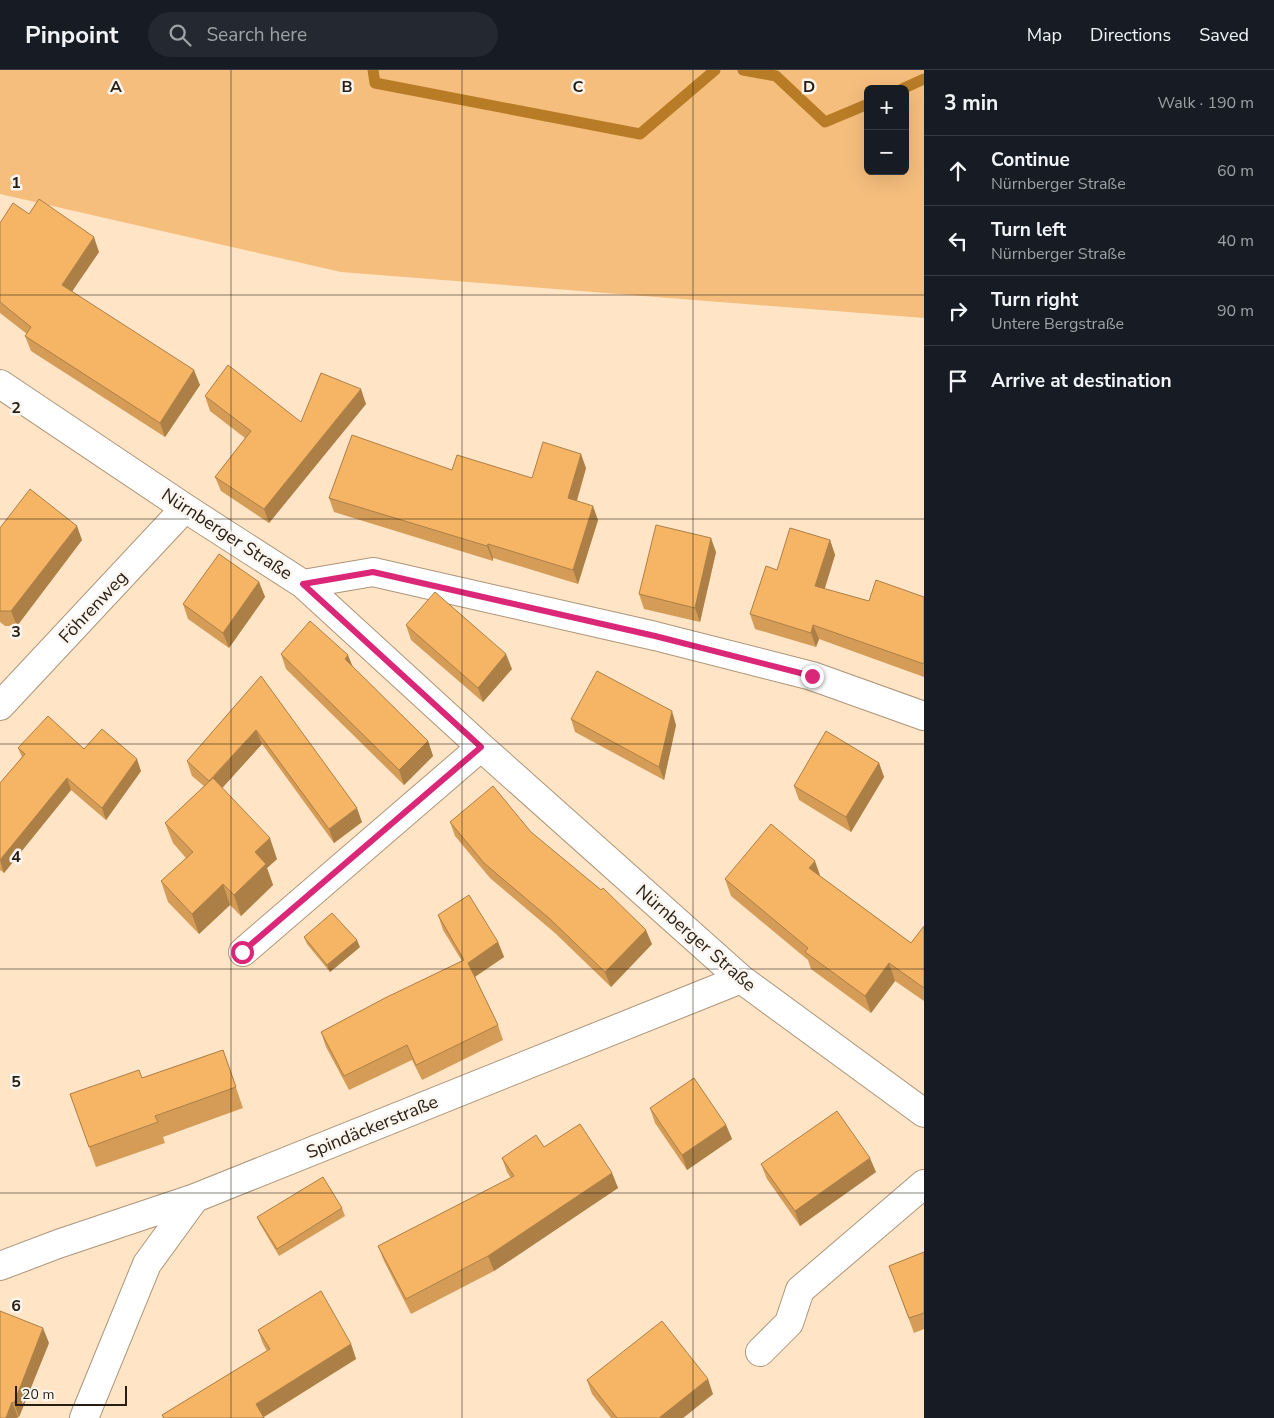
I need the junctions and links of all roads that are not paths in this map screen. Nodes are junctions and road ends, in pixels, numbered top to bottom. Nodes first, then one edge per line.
1 (0, 384) edge
2 (186, 508) junction
3 (303, 584) junction
4 (0, 706) edge
5 (924, 716) edge
6 (481, 747) junction
7 (242, 952) dead end
8 (741, 979) junction
9 (924, 1113) edge
10 (924, 1184) edge
11 (195, 1198) junction
12 (0, 1266) edge
13 (760, 1352) dead end
14 (84, 1418) edge

1 - 2 street, Nürnberger Straße
2 - 3 street, Nürnberger Straße
2 - 4 street, Föhrenweg
3 - 5 street
3 - 6 street, Nürnberger Straße
6 - 7 street
6 - 8 street, Nürnberger Straße
8 - 9 street, Nürnberger Straße
8 - 11 street, Spindäckerstraße
10 - 13 street
11 - 12 street, Spindäckerstraße
11 - 14 street

